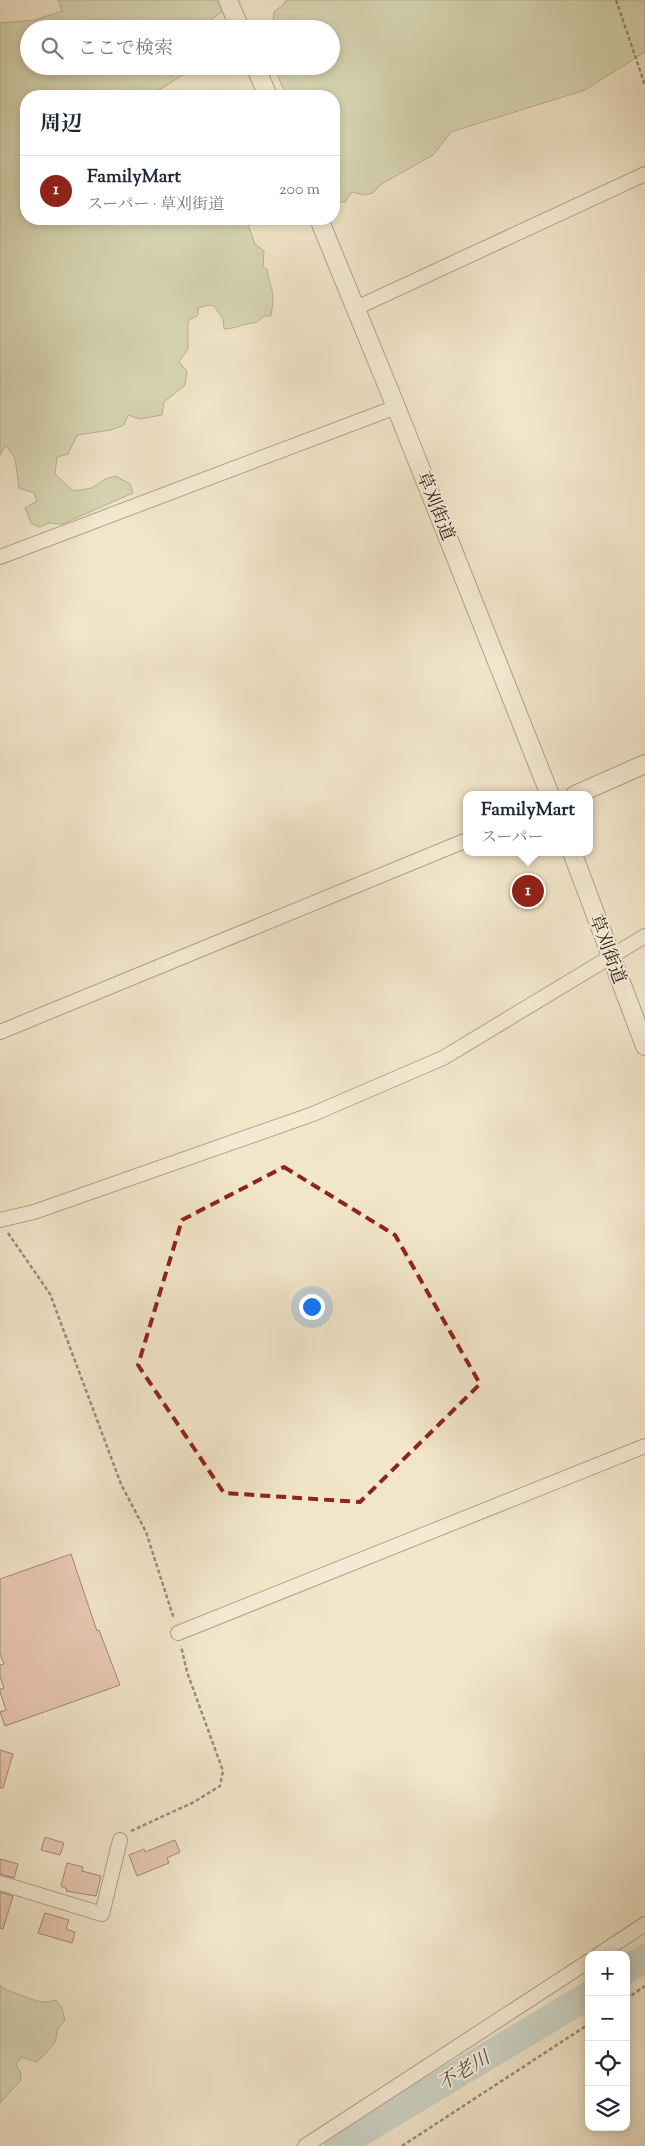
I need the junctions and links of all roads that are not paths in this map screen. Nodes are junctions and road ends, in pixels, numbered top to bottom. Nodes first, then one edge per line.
1 (228, 0) edge
2 (236, 20) edge
3 (259, 75) edge
4 (265, 90) edge
5 (645, 174) edge
6 (321, 225) edge
7 (356, 308) junction
8 (396, 407) junction
9 (0, 557) edge
10 (645, 764) edge
11 (548, 791) edge
12 (584, 791) edge
13 (463, 842) edge
14 (574, 856) edge
15 (645, 936) edge
16 (611, 955) junction
17 (0, 1032) edge
18 (645, 1046) edge
19 (3, 1225) edge
20 (645, 1446) edge
21 (178, 1632) road end
22 (120, 1840) road end
23 (0, 1883) edge
24 (645, 1924) edge
25 (604, 1951) edge
26 (585, 1964) edge
27 (305, 2146) edge

1 - 2 street
3 - 4 street
5 - 7 street
6 - 7 street, 草刈街道
7 - 8 street, 草刈街道
8 - 9 street
8 - 11 street, 草刈街道
10 - 12 street
13 - 17 street
14 - 16 street, 草刈街道
15 - 16 street
16 - 18 street, 草刈街道
16 - 19 street
20 - 21 street
22 - 23 street
24 - 25 street
26 - 27 street

